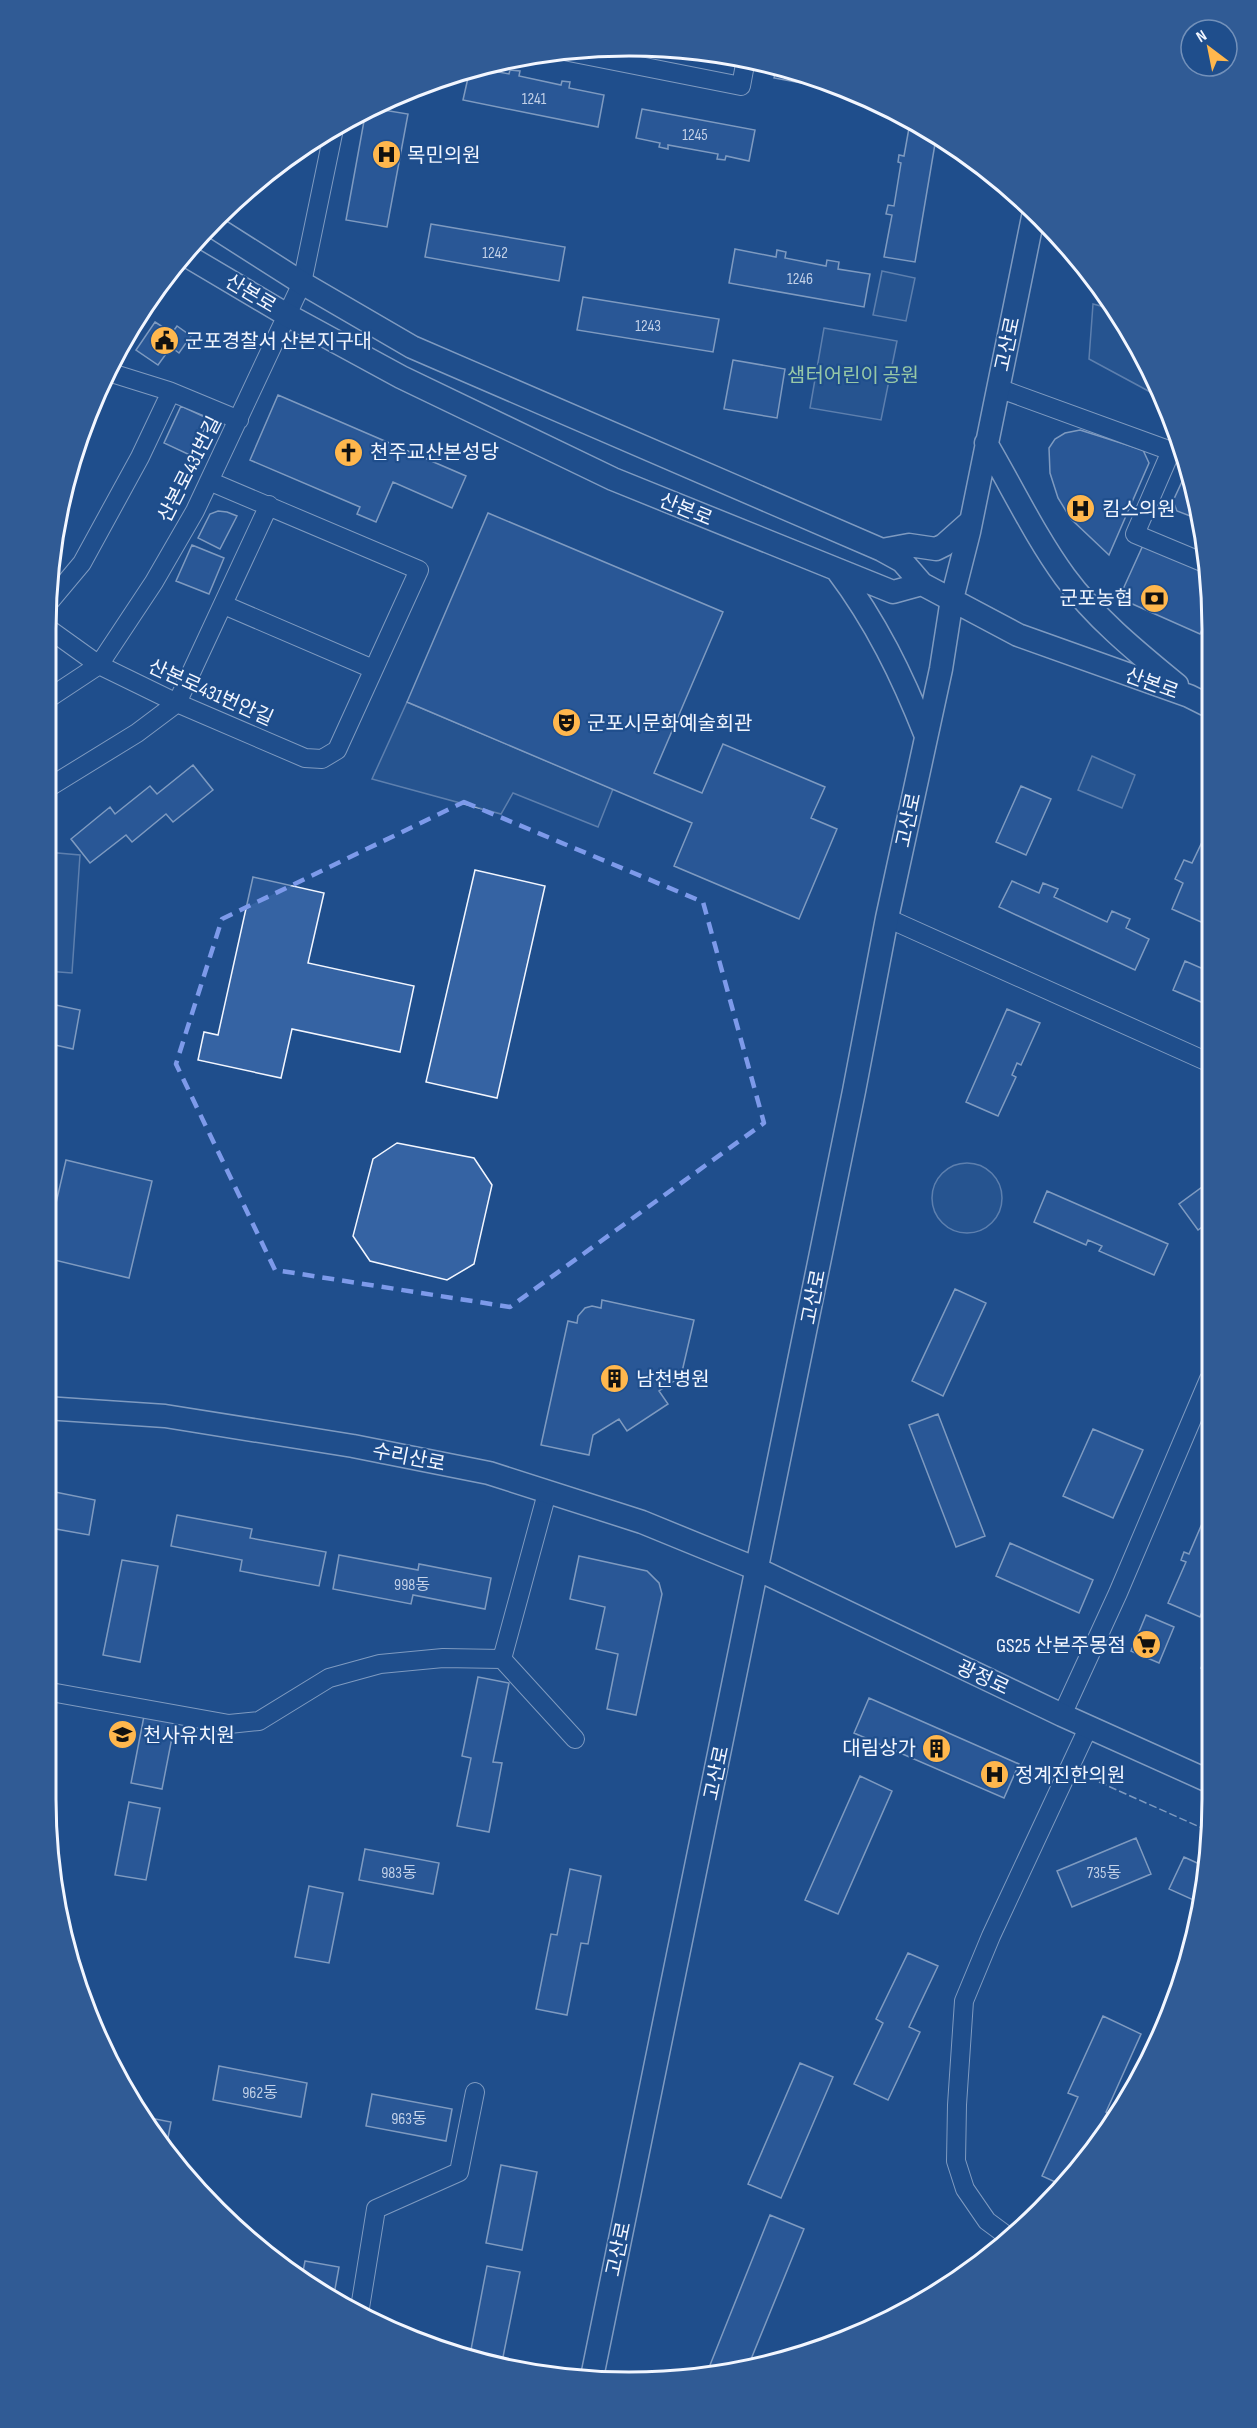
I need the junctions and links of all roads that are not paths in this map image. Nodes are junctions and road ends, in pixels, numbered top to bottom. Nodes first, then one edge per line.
1 (594, 57) edge
2 (744, 68) edge
3 (332, 138) edge
4 (1032, 221) edge
5 (218, 229) edge
6 (192, 259) edge
7 (302, 283) junction
8 (287, 315) junction
9 (115, 374) edge
10 (998, 388) junction
11 (169, 391) junction
12 (239, 420) junction
13 (986, 443) junction
14 (1173, 452) edge
15 (1175, 456) edge
16 (209, 481) junction
17 (269, 505) junction
18 (971, 521) junction
19 (882, 550) junction
20 (1197, 560) edge
21 (837, 570) junction
22 (922, 584) junction
23 (57, 593) edge
24 (952, 599) junction
25 (224, 604) junction
26 (56, 633) edge
27 (99, 665) junction
28 (373, 669) junction
29 (56, 693) edge
30 (1198, 700) edge
31 (177, 703) junction
32 (926, 736) junction
33 (56, 783) edge
34 (887, 918) junction
35 (1202, 1059) edge
36 (1202, 1395) edge
37 (56, 1409) edge
38 (547, 1492) junction
39 (757, 1569) junction
40 (502, 1659) junction
41 (56, 1693) edge
42 (1062, 1715) junction
43 (1089, 1726) junction
44 (575, 1739) dead end
45 (1202, 1778) edge
46 (475, 2092) dead end
47 (1003, 2233) edge
48 (360, 2305) edge
49 (593, 2371) edge

1 - 2 street
3 - 7 street, 산본로431번길
4 - 10 street, 고산로
5 - 7 street
6 - 8 street, 산본로
7 - 8 street, 산본로431번길
7 - 19 street
8 - 12 street, 산본로431번길
8 - 21 street, 산본로
9 - 11 street
10 - 13 street, 고산로
10 - 14 street
11 - 12 street
11 - 23 street
12 - 16 street, 산본로431번길
13 - 18 street, 고산로
13 - 30 street
15 - 20 street
16 - 17 street
16 - 27 street, 산본로431번길
17 - 25 street
17 - 28 street
18 - 19 street
18 - 24 street, 고산로
19 - 22 street
21 - 22 street, 산본로
21 - 32 street
22 - 24 street, 산본로
24 - 30 street, 산본로
24 - 32 street, 고산로
25 - 28 street
25 - 31 street
26 - 27 street
27 - 29 street, 산본로431번길
27 - 31 street, 산본로431번안길
28 - 31 street, 산본로431번안길
31 - 33 street
32 - 34 street, 고산로
34 - 35 street
34 - 39 street, 고산로
36 - 42 street
37 - 38 street, 수리산로
38 - 39 street, 수리산로
38 - 40 street
39 - 42 street, 광정로
39 - 49 street, 고산로
40 - 41 street
40 - 44 street
42 - 43 street, 광정로
43 - 45 street, 광정로
43 - 47 street
46 - 48 street

